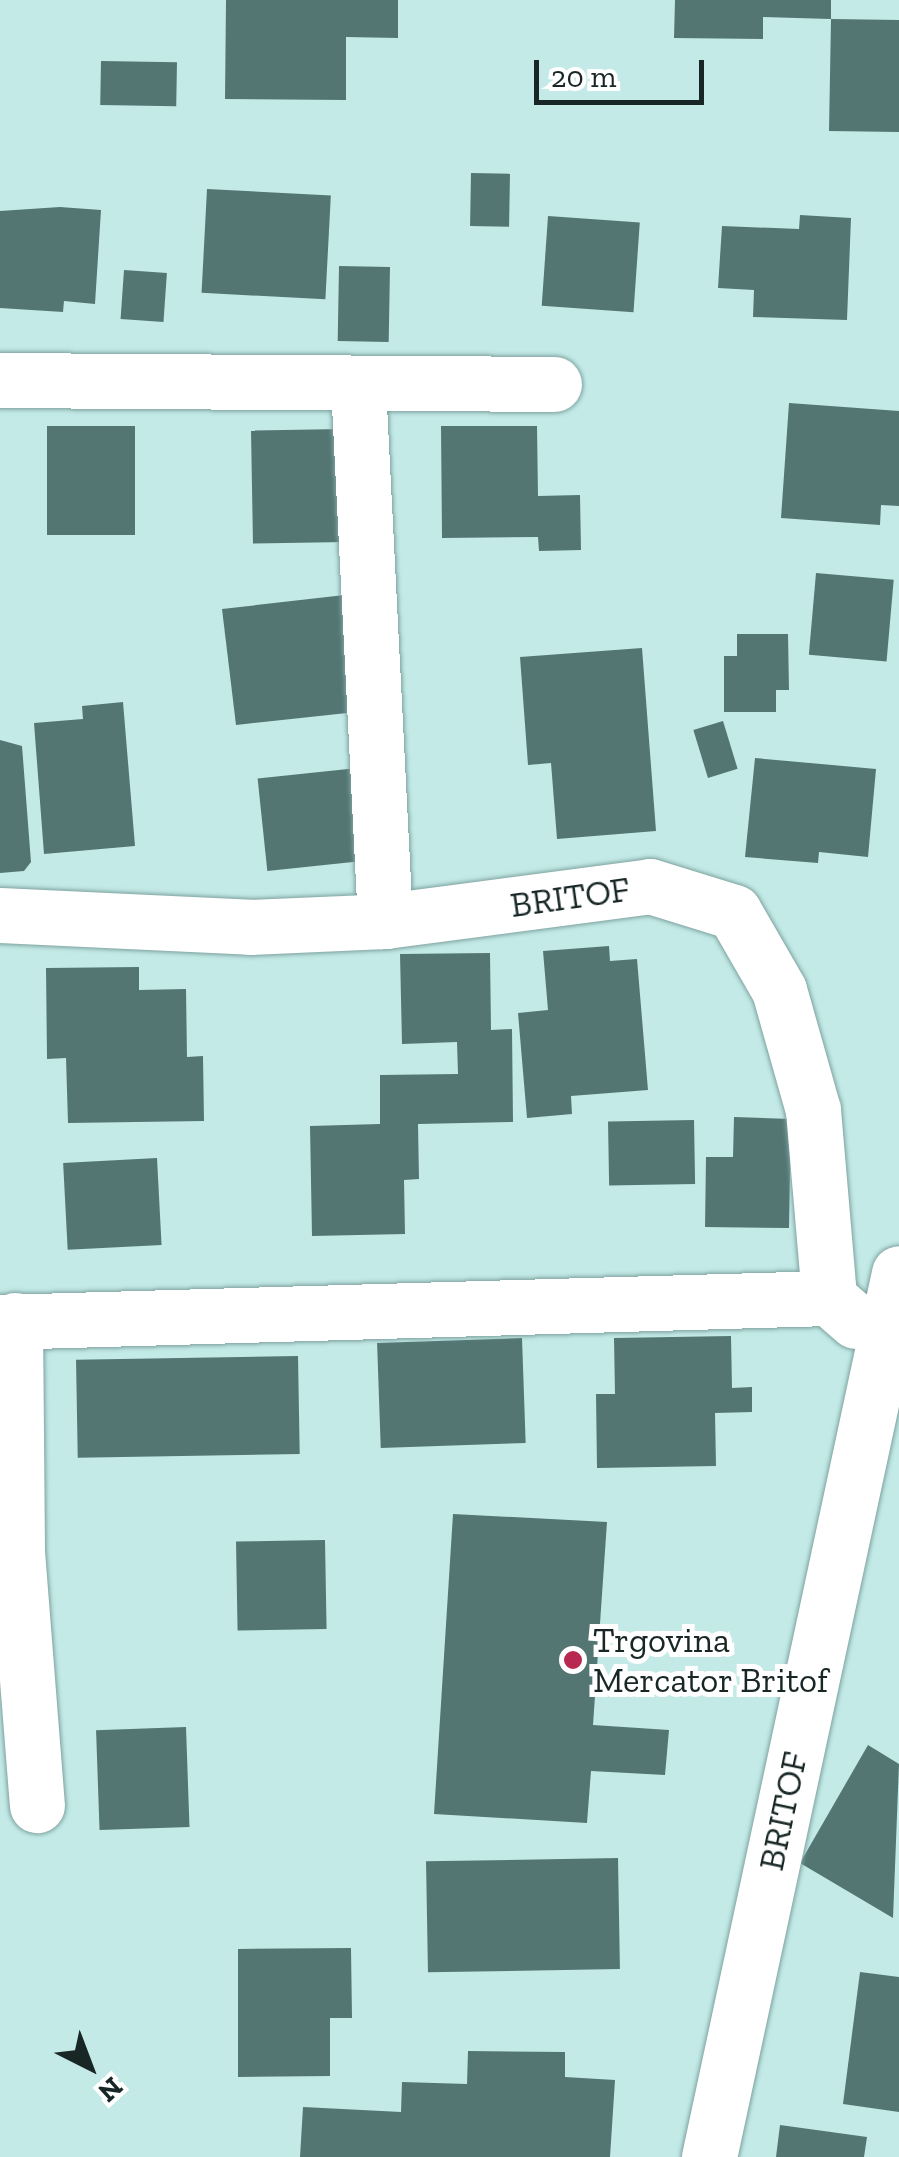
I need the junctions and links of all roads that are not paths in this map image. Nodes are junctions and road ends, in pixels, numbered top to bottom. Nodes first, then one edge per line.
1 (0, 380) edge
2 (358, 384) junction
3 (554, 384) dead end
4 (0, 915) edge
5 (384, 921) junction
6 (899, 1273) edge
7 (829, 1298) junction
8 (8, 1321) edge
9 (882, 1347) junction
10 (37, 1805) dead end
11 (709, 2157) edge

1 - 2 street
2 - 3 street
2 - 5 street
4 - 5 street, BRITOF
5 - 7 street, BRITOF
6 - 9 street, BRITOF
7 - 8 street
7 - 9 street
8 - 10 street
9 - 11 street, BRITOF

